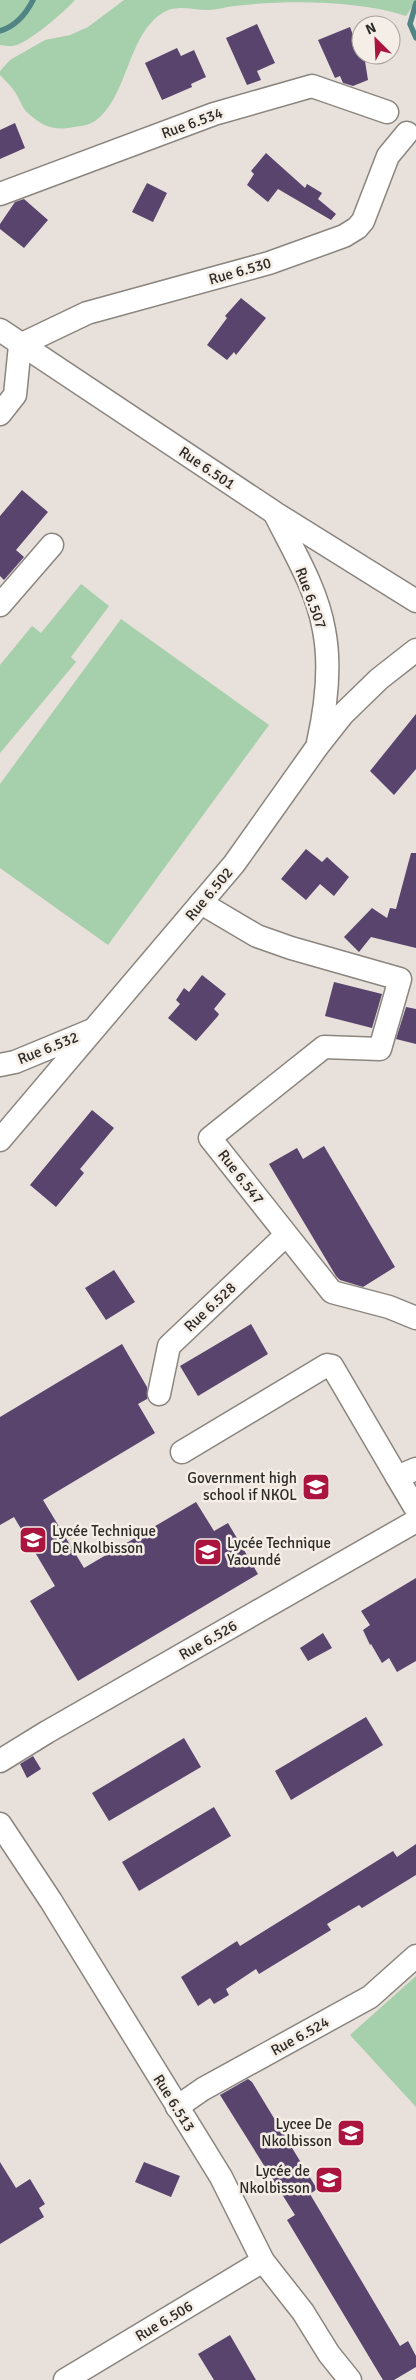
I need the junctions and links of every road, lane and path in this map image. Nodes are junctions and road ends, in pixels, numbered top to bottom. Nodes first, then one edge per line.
1 (386, 112) dead end
2 (407, 133) dead end
3 (0, 194) edge
4 (0, 330) edge
5 (20, 345) junction
6 (0, 414) edge
7 (275, 513) junction
8 (52, 545) dead end
9 (416, 601) edge
10 (0, 605) edge
11 (416, 650) edge
12 (317, 747) junction
13 (201, 903) junction
14 (408, 980) edge
15 (94, 1030) junction
16 (0, 1065) edge
17 (0, 1140) edge
18 (286, 1235) junction
19 (416, 1318) edge
20 (159, 1394) dead end
21 (182, 1452) dead end
22 (406, 1473) edge
23 (416, 1509) edge
24 (416, 1521) edge
25 (0, 1761) edge
26 (0, 1824) edge
27 (416, 1956) edge
28 (177, 2108) junction
29 (263, 2261) junction
30 (66, 2380) edge
31 (350, 2380) edge

1 - 3 street, Rue 6.534
2 - 5 street, Rue 6.530
4 - 5 street, Rue 6.501
5 - 6 street
5 - 7 street, Rue 6.501
7 - 9 street, Rue 6.501
7 - 12 street, Rue 6.507
8 - 10 street
11 - 12 street, Rue 6.502
12 - 13 street, Rue 6.502
13 - 14 street, Rue 6.547
13 - 15 street, Rue 6.502
14 - 18 street, Rue 6.547
15 - 16 street, Rue 6.532
15 - 17 street, Rue 6.502
18 - 19 street, Rue 6.547
18 - 20 street, Rue 6.528
21 - 22 street
22 - 23 street
24 - 25 street, Rue 6.526
26 - 28 street, Rue 6.513
27 - 28 street, Rue 6.524
28 - 29 street, Rue 6.513
29 - 30 street, Rue 6.506
29 - 31 street, Rue 6.513

